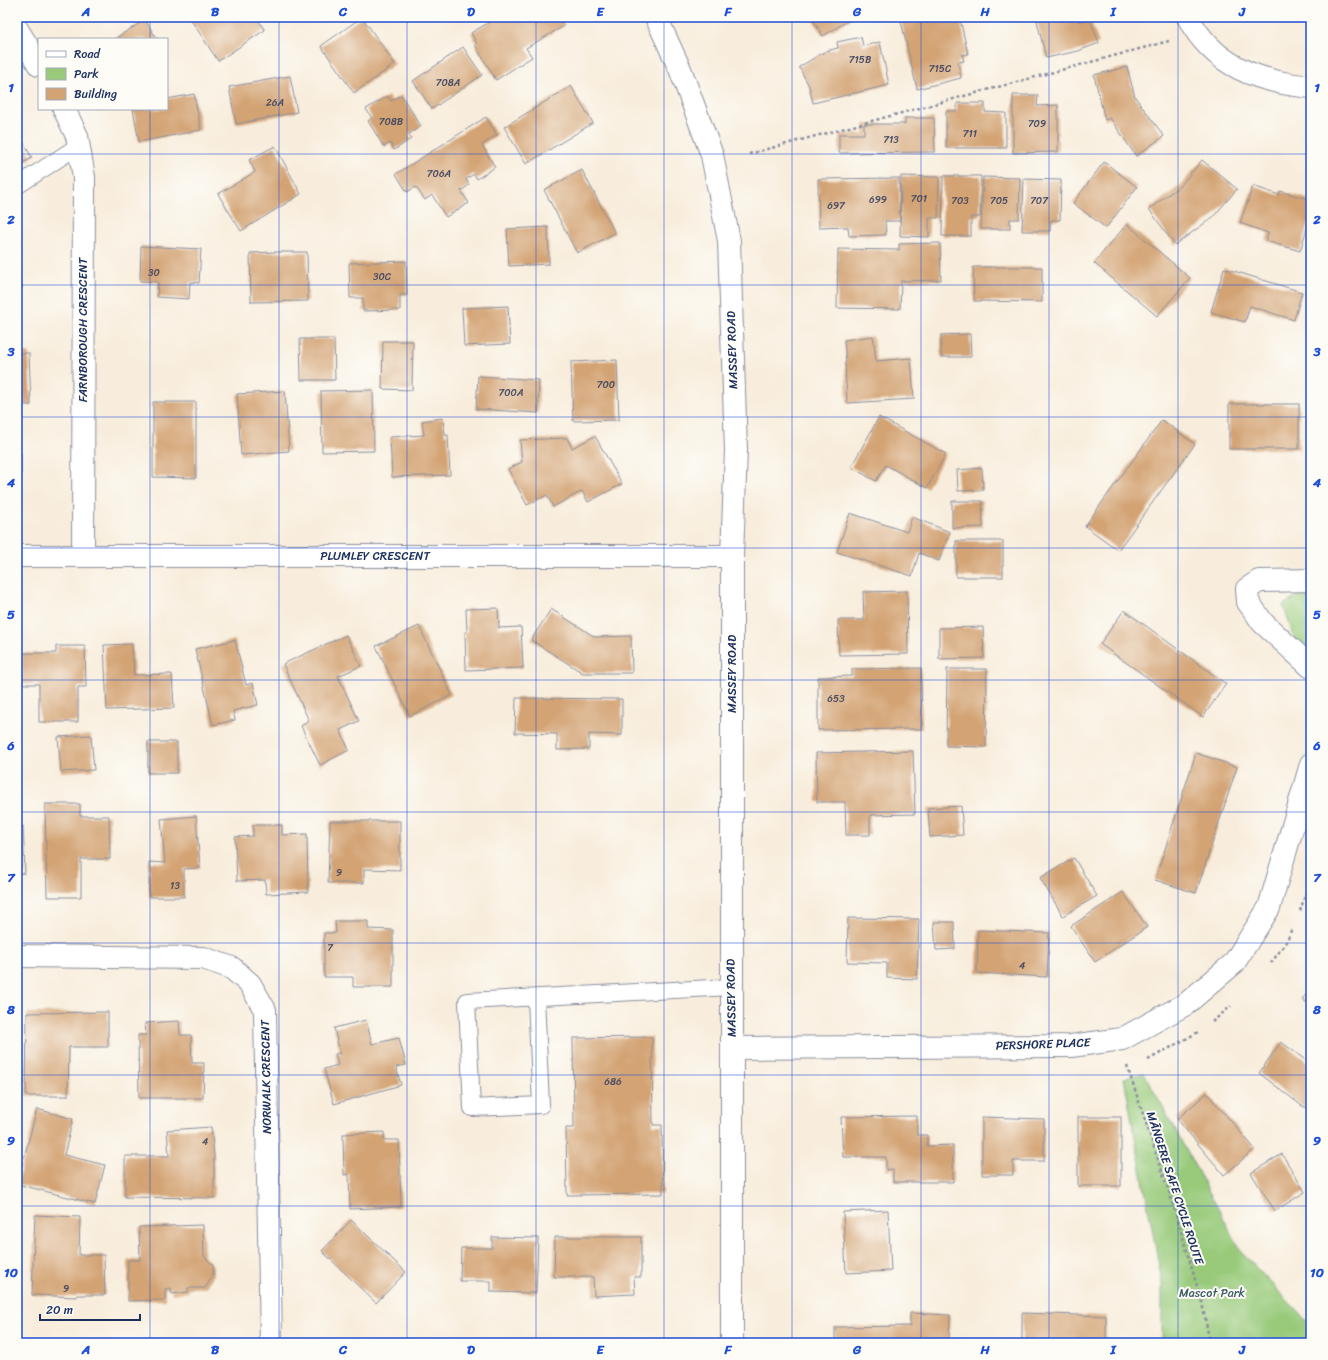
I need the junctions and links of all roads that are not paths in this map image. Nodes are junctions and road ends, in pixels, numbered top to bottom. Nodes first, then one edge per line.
1 (656, 17) edge
2 (1193, 26) edge
3 (17, 29) edge
4 (38, 63) edge
5 (1311, 87) edge
6 (64, 110) edge
7 (78, 146) junction
8 (17, 186) edge
9 (83, 555) junction
10 (17, 556) edge
11 (732, 556) junction
12 (1311, 580) edge
13 (1311, 667) edge
14 (1311, 764) edge
15 (17, 956) edge
16 (731, 987) junction
17 (536, 998) junction
18 (732, 1048) junction
19 (270, 1343) edge
20 (732, 1343) edge

1 - 11 street, MASSEY ROAD
2 - 5 street
3 - 4 street
6 - 7 street, FARNBOROUGH CRESCENT
7 - 8 lane
7 - 9 street, FARNBOROUGH CRESCENT
9 - 10 street, PLUMLEY CRESCENT
9 - 11 street, PLUMLEY CRESCENT
11 - 16 street, MASSEY ROAD
12 - 13 street
14 - 18 street, PERSHORE PLACE
15 - 19 street, NORWALK CRESCENT
16 - 17 lane
16 - 18 street, MASSEY ROAD
17 - 17 lane
18 - 20 street, MASSEY ROAD

